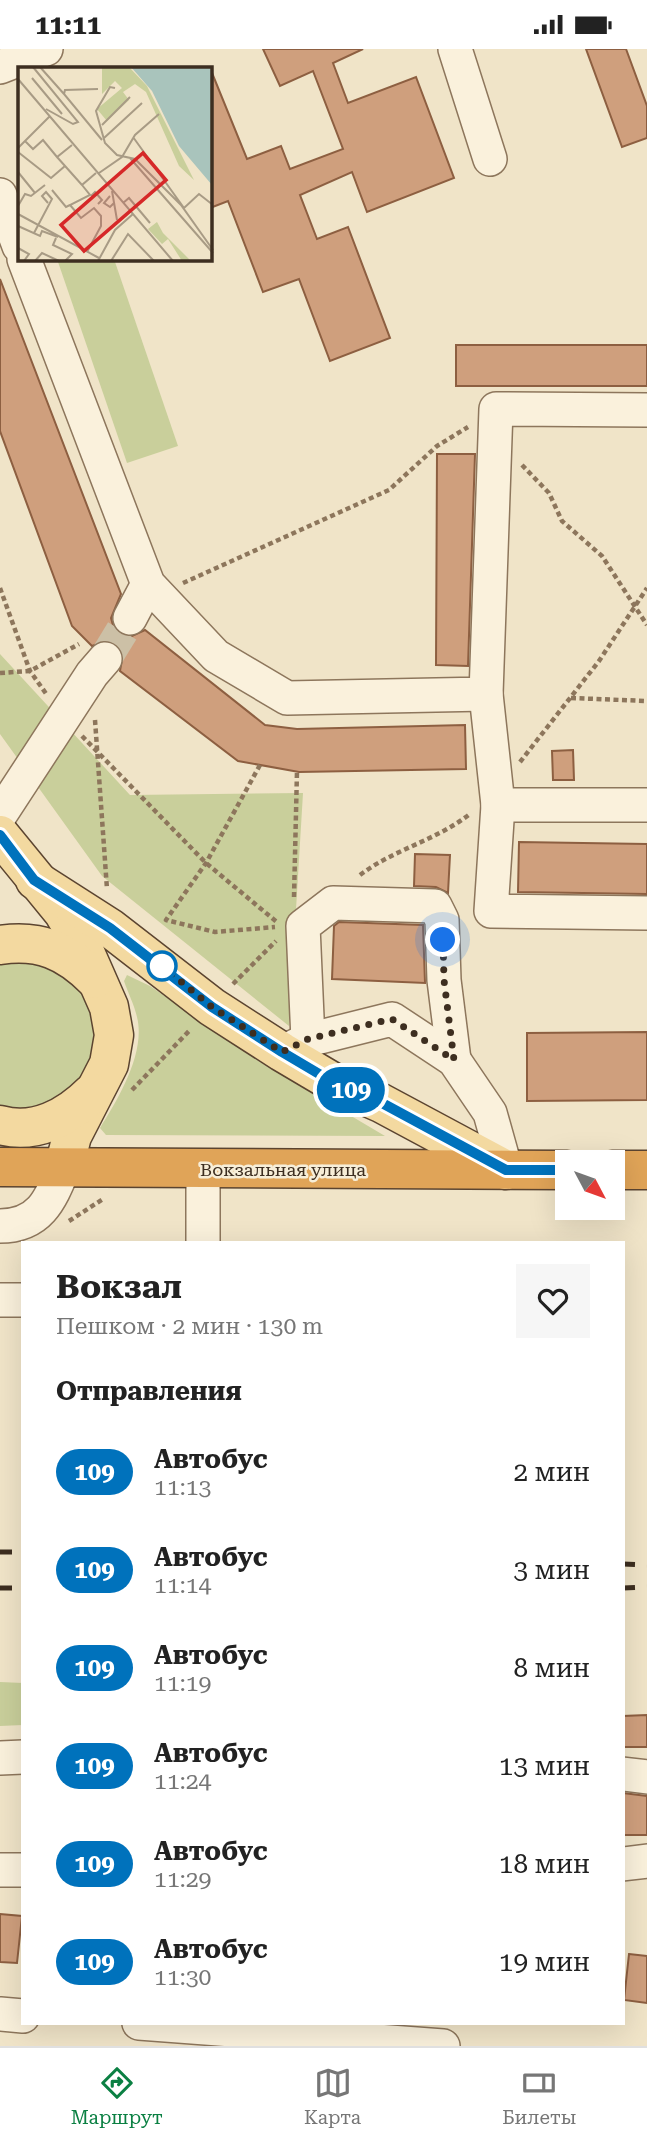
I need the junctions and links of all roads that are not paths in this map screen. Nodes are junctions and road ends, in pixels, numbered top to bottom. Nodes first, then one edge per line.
1 (46, 49) edge
2 (455, 49) edge
3 (0, 67) edge
4 (490, 159) dead end
5 (0, 195) edge
6 (18, 243) edge
7 (25, 261) edge
8 (647, 409) edge
9 (154, 589) junction
10 (130, 618) tunnel mouth
11 (95, 658) tunnel mouth
12 (486, 694) junction
13 (498, 805) junction
14 (647, 805) edge
15 (0, 815) edge
16 (0, 835) edge
17 (34, 880) junction
18 (647, 913) edge
19 (0, 945) edge
20 (96, 981) junction
21 (295, 1046) junction
22 (454, 1060) junction
23 (96, 1089) junction
24 (0, 1125) edge
25 (59, 1157) junction
26 (0, 1167) edge
27 (203, 1168) junction
28 (506, 1170) junction
29 (555, 1170) edge
30 (625, 1170) edge
31 (647, 1170) edge
32 (0, 1226) edge
33 (203, 1241) edge
34 (0, 1300) edge
35 (21, 1300) edge
36 (21, 1757) edge
37 (0, 1758) edge
38 (625, 1774) edge
39 (647, 1777) edge
40 (647, 1861) edge
41 (625, 1864) edge
42 (0, 1870) edge
43 (21, 1870) edge
44 (0, 2014) edge
45 (21, 2016) edge
46 (165, 2025) edge
47 (443, 2046) edge

1 - 3 street
2 - 4 street
5 - 6 street
7 - 9 street
8 - 12 street
9 - 10 street
9 - 12 street
11 - 15 street
12 - 13 street
13 - 14 street
13 - 18 street
16 - 17 main road
17 - 20 main road
17 - 21 main road
19 - 20 main road
20 - 23 main road
21 - 22 street
21 - 22 street
21 - 28 main road
22 - 28 street
23 - 24 main road
23 - 25 main road
25 - 26 highway, Вокзальная улица
25 - 27 highway, Вокзальная улица
25 - 32 street
27 - 28 highway, Вокзальная улица
27 - 33 street
28 - 29 highway, Вокзальная улица
30 - 31 highway
34 - 35 street
36 - 37 street
38 - 39 street
40 - 41 street
42 - 43 street
44 - 45 street
46 - 47 street

